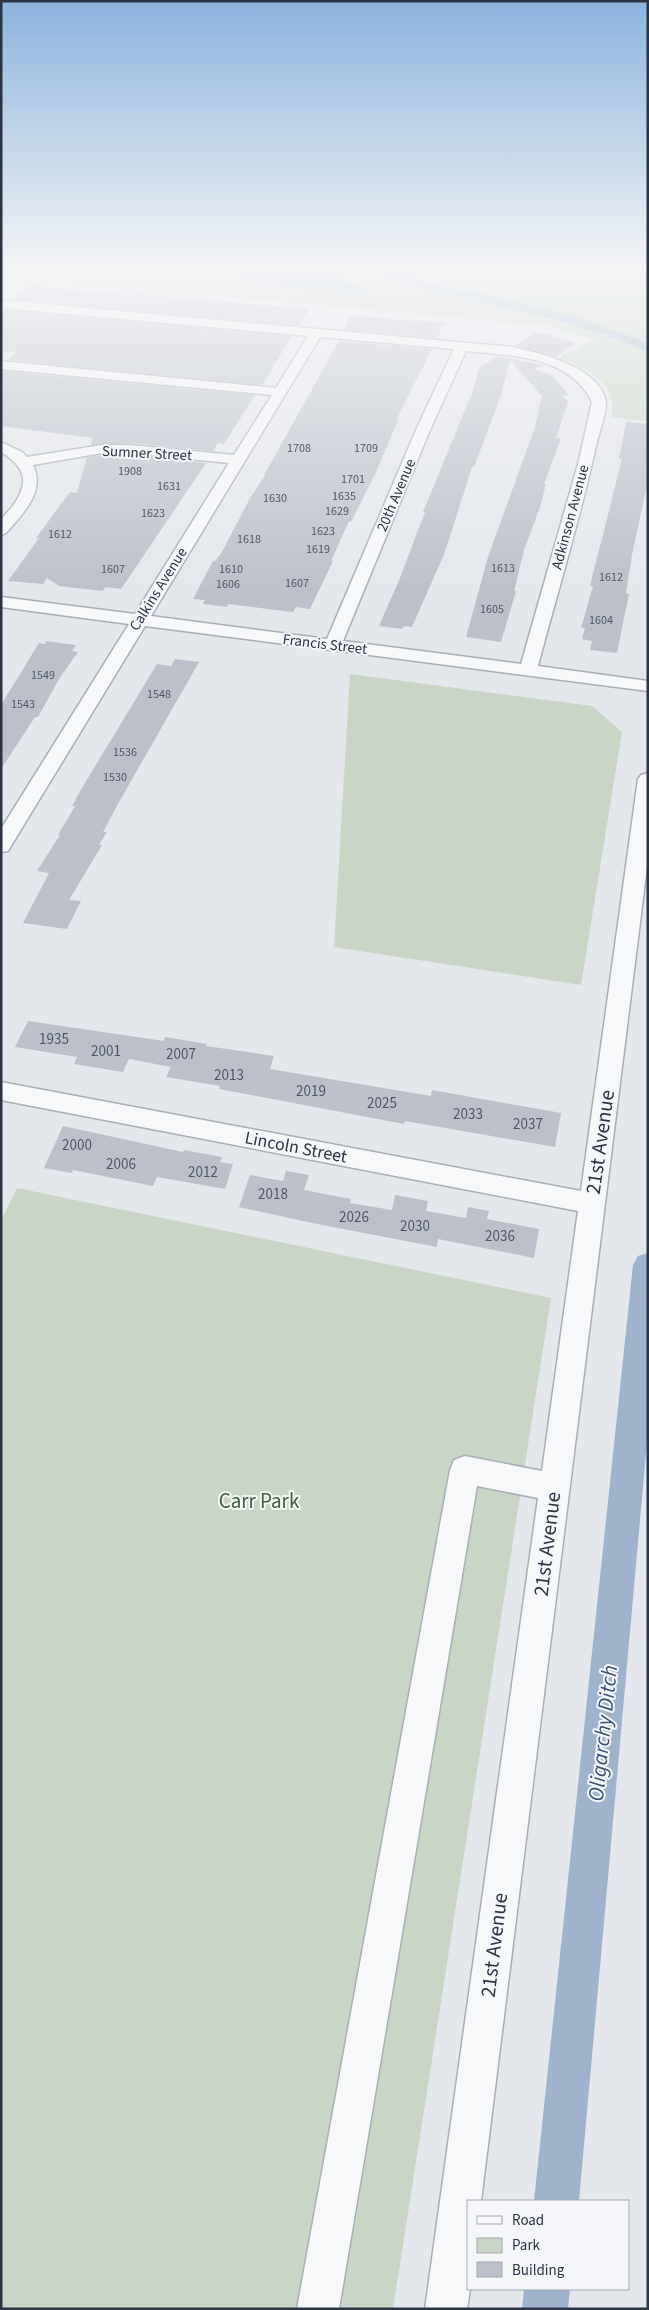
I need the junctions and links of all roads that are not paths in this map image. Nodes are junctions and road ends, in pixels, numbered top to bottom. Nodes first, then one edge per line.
1 (113, 376) edge
2 (290, 376) edge
3 (449, 376) edge
4 (579, 376) edge
5 (280, 392) junction
6 (1, 446) edge
7 (238, 460) junction
8 (24, 462) junction
9 (1, 530) edge
10 (1, 602) edge
11 (138, 620) junction
12 (333, 645) junction
13 (528, 670) junction
14 (648, 686) edge
15 (648, 779) edge
16 (1, 846) edge
17 (1, 1091) edge
18 (592, 1203) junction
19 (554, 1487) junction
20 (318, 2309) edge
21 (446, 2309) edge

1 - 5 street
2 - 5 street, Calkins Avenue
3 - 12 street, 20th Avenue
4 - 13 street, Adkinson Avenue
5 - 7 street, Calkins Avenue
6 - 8 street
7 - 8 street, Sumner Street
7 - 11 street, Calkins Avenue
8 - 9 street
10 - 11 street, Francis Street
11 - 12 street, Francis Street
11 - 16 street, Calkins Avenue
12 - 13 street, Francis Street
13 - 14 street, Francis Street
15 - 18 street, 21st Avenue
17 - 18 street, Lincoln Street
18 - 19 street, 21st Avenue
19 - 20 street
19 - 21 street, 21st Avenue

